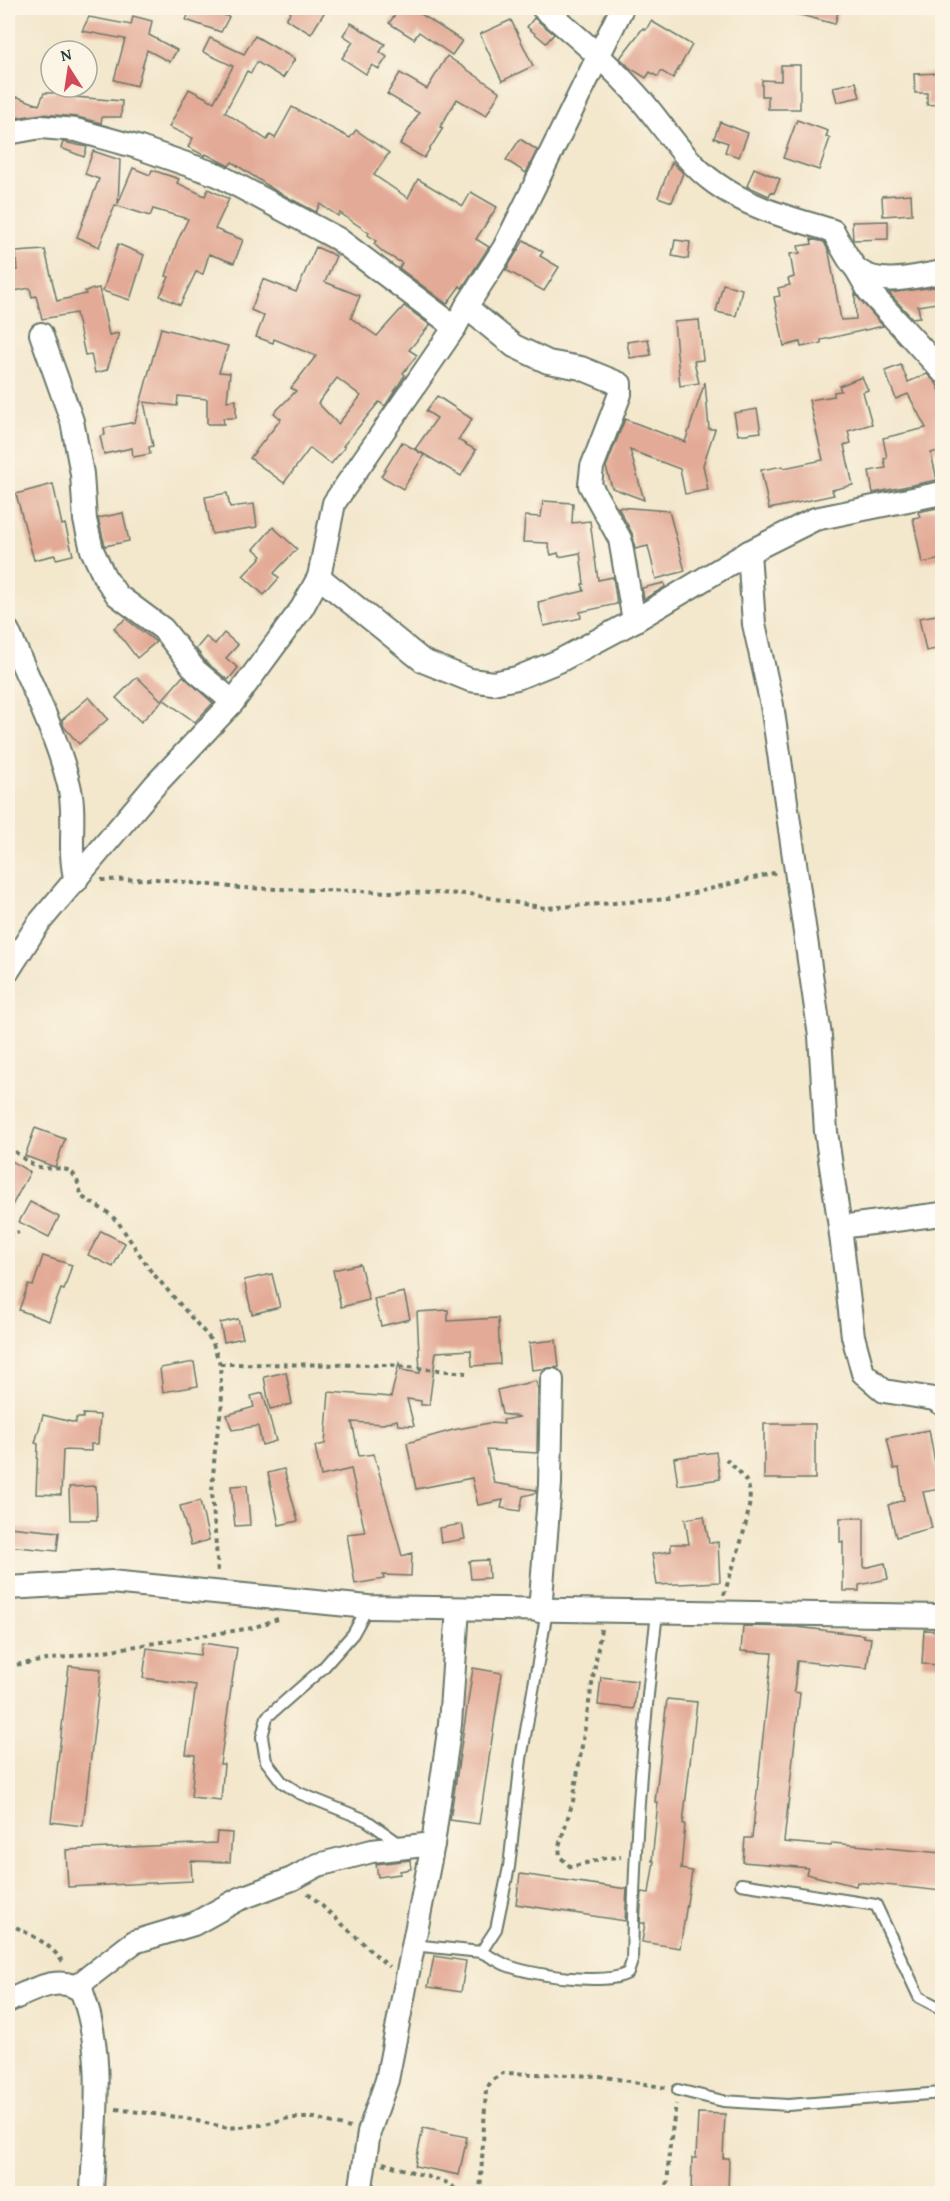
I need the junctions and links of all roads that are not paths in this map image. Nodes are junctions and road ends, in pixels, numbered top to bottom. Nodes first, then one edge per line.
1 (543, 8) edge
2 (622, 8) edge
3 (598, 55) junction
4 (8, 133) edge
5 (857, 270) junction
6 (942, 272) edge
7 (460, 317) junction
8 (41, 334) dead end
9 (942, 372) edge
10 (942, 493) edge
11 (749, 552) junction
12 (319, 577) junction
13 (634, 621) junction
14 (8, 631) edge
15 (233, 702) junction
16 (76, 881) junction
17 (8, 972) edge
18 (942, 1214) edge
19 (840, 1227) junction
20 (552, 1380) dead end
21 (942, 1404) edge
22 (8, 1588) edge
23 (368, 1607) junction
24 (458, 1610) junction
25 (544, 1611) junction
26 (657, 1613) junction
27 (942, 1616) edge
28 (433, 1844) junction
29 (404, 1846) junction
30 (741, 1884) dead end
31 (412, 1945) junction
32 (481, 1952) junction
33 (74, 1985) junction
34 (8, 2001) edge
35 (942, 2009) edge
36 (678, 2090) road end
37 (942, 2093) edge
38 (92, 2193) edge
39 (360, 2193) edge

1 - 3 street
2 - 3 street
3 - 5 street
3 - 7 street
4 - 7 street
5 - 6 street
5 - 9 street
7 - 12 street
7 - 13 street
8 - 15 street
10 - 11 street
11 - 13 street
11 - 19 street
12 - 13 street
12 - 15 street
14 - 16 street
15 - 16 street
16 - 17 street
18 - 19 street
19 - 21 street
20 - 25 street
22 - 23 street
23 - 24 street
23 - 29 lane
24 - 25 street
24 - 28 street
25 - 26 street
25 - 32 lane
26 - 27 street
26 - 32 lane
28 - 29 street
28 - 31 street
29 - 33 street
30 - 35 lane
31 - 32 lane
31 - 39 street
33 - 34 street
33 - 38 street
36 - 37 lane

